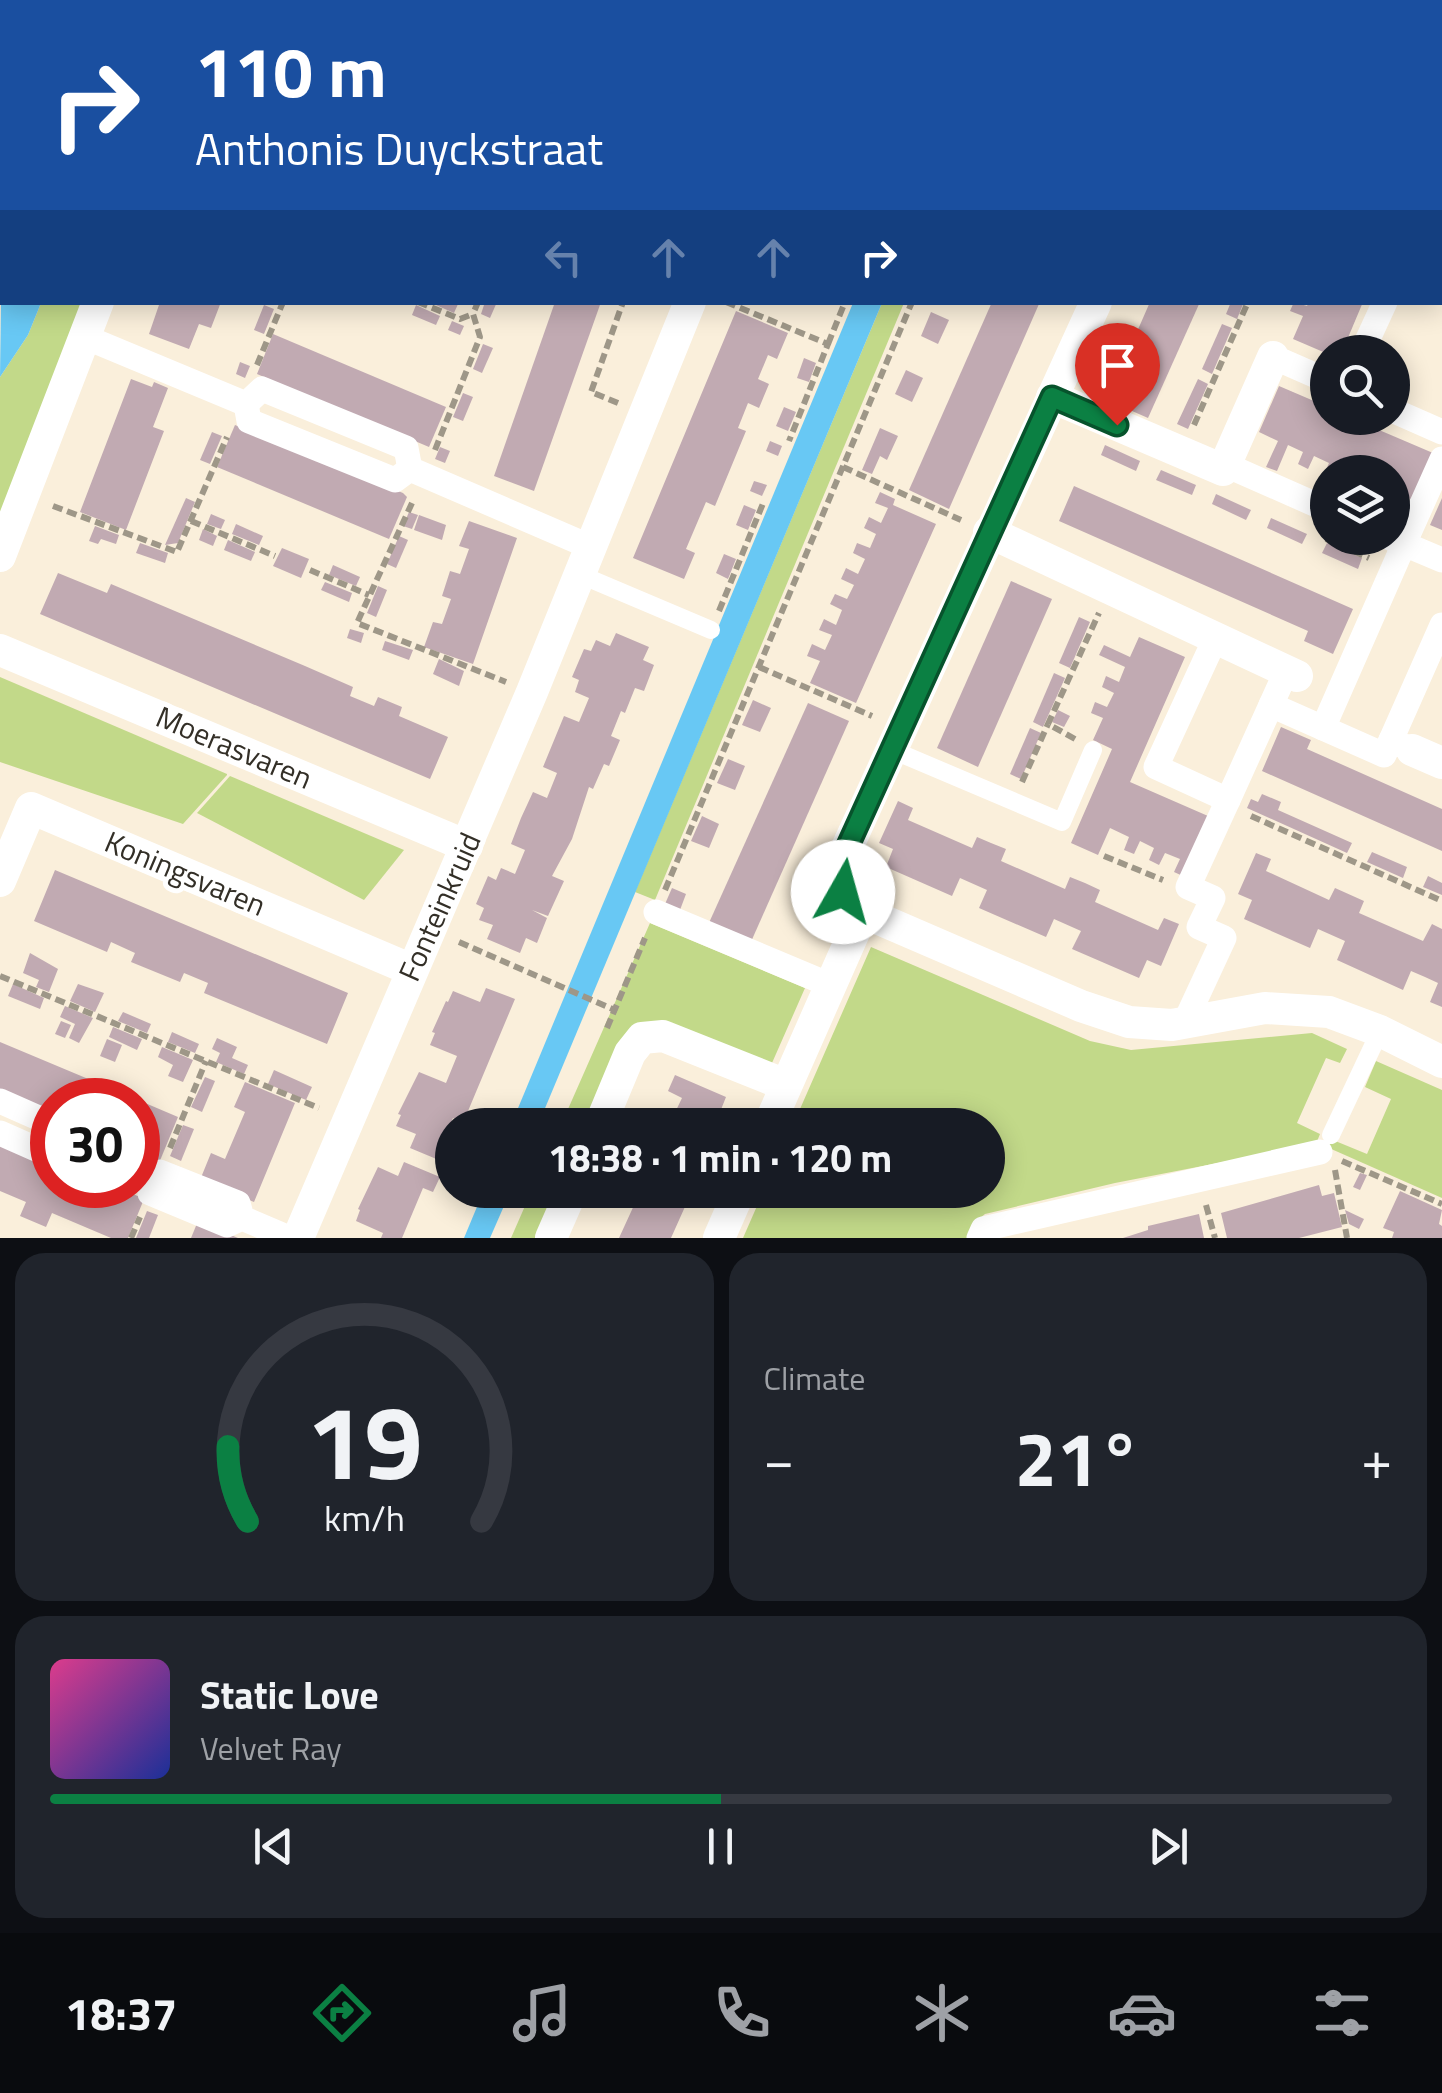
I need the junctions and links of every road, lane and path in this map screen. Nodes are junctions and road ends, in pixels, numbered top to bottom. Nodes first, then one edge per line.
1 (97, 305) edge
2 (425, 305) edge
3 (622, 305) edge
4 (689, 305) edge
5 (733, 305) edge
6 (844, 305) edge
7 (911, 305) edge
8 (1095, 305) edge
9 (1247, 305) edge
10 (1383, 305) edge
11 (473, 314) dead end
12 (1369, 335) edge
13 (84, 337) junction
14 (828, 344) junction
15 (1273, 357) joint
16 (1310, 373) edge
17 (1052, 397) junction
18 (645, 415) junction
19 (1410, 418) edge
20 (1442, 432) edge
21 (788, 442) dead end
22 (1182, 453) junction
23 (1442, 460) edge
24 (1226, 465) junction
25 (843, 467) junction
26 (24, 495) junction
27 (764, 501) dead end
28 (1310, 502) edge
29 (1410, 518) edge
30 (191, 521) dead end
31 (988, 532) junction
32 (1410, 546) edge
33 (177, 552) dead end
34 (1391, 555) edge
35 (0, 556) edge
36 (275, 556) dead end
37 (1442, 560) edge
38 (587, 562) junction
39 (310, 570) dead end
40 (1109, 590) junction
41 (369, 595) dead end
42 (356, 623) dead end
43 (1442, 624) edge
44 (711, 630) joint
45 (1215, 639) junction
46 (0, 650) edge
47 (759, 667) junction
48 (1292, 674) joint
49 (532, 692) junction
50 (1271, 705) junction
51 (1048, 724) junction
52 (1323, 728) junction
53 (894, 738) junction
54 (1093, 750) joint
55 (1415, 751) edge
56 (1013, 801) junction
57 (1227, 802) junction
58 (467, 846) junction
59 (1104, 856) dead end
60 (0, 881) edge
61 (1188, 887) junction
62 (1442, 901) edge
63 (656, 912) junction
64 (863, 912) junction
65 (430, 930) junction
66 (412, 970) junction
67 (0, 976) edge
68 (830, 985) junction
69 (609, 1006) dead end
70 (1185, 1022) junction
71 (1380, 1031) junction
72 (601, 1042) dead end
73 (206, 1061) junction
74 (1442, 1062) edge
75 (786, 1085) junction
76 (0, 1101) edge
77 (607, 1108) edge
78 (776, 1108) edge
79 (30, 1114) edge
80 (348, 1120) junction
81 (0, 1133) edge
82 (30, 1146) edge
83 (1328, 1148) junction
84 (160, 1153) edge
85 (160, 1197) edge
86 (1442, 1204) edge
87 (564, 1208) edge
88 (732, 1208) edge
89 (289, 1238) edge
90 (298, 1238) edge
91 (551, 1238) edge
92 (719, 1238) edge
93 (979, 1238) edge
94 (1347, 1238) edge

1 - 13 street
2 - 11 path
3 - 18 path
4 - 18 street, Fonteinkruid
5 - 14 path
6 - 14 path
7 - 25 path
8 - 17 street
9 - 22 path
10 - 12 street
13 - 26 street
13 - 38 street
14 - 21 path
15 - 16 street
15 - 24 street
17 - 22 street
17 - 31 street
18 - 38 street, Fonteinkruid
19 - 20 street
22 - 24 street
23 - 29 street
24 - 28 street
25 - 31 path
25 - 47 path
26 - 33 path
26 - 35 street
27 - 44 path
30 - 36 path
31 - 40 street
31 - 53 street
32 - 37 street
34 - 52 street
38 - 44 lane
38 - 49 street, Fonteinkruid
39 - 41 path
40 - 45 street
40 - 51 path
42 - 49 path
43 - 55 street
45 - 48 street
45 - 57 street
46 - 58 street, Moerasvaren
47 - 53 path
47 - 63 path
48 - 50 street
49 - 58 street, Fonteinkruid
50 - 52 street
50 - 57 street
51 - 54 path
51 - 56 path
52 - 55 street
53 - 56 lane
53 - 64 street
54 - 56 lane
57 - 61 street
57 - 62 path
58 - 65 street, Fonteinkruid
59 - 61 path
60 - 66 street, Koningsvaren
61 - 70 street
63 - 68 street
63 - 72 path
64 - 68 street
64 - 70 street
65 - 66 street, Fonteinkruid
65 - 69 path
66 - 80 street, Fonteinkruid
67 - 73 path
68 - 75 street
70 - 71 street
71 - 74 street
71 - 83 lane
73 - 80 path
73 - 84 path
75 - 77 street
75 - 78 street
76 - 79 street
80 - 90 street, Fonteinkruid
81 - 82 street
83 - 86 path
83 - 93 street
83 - 94 path
85 - 89 street
87 - 91 street
88 - 92 street

